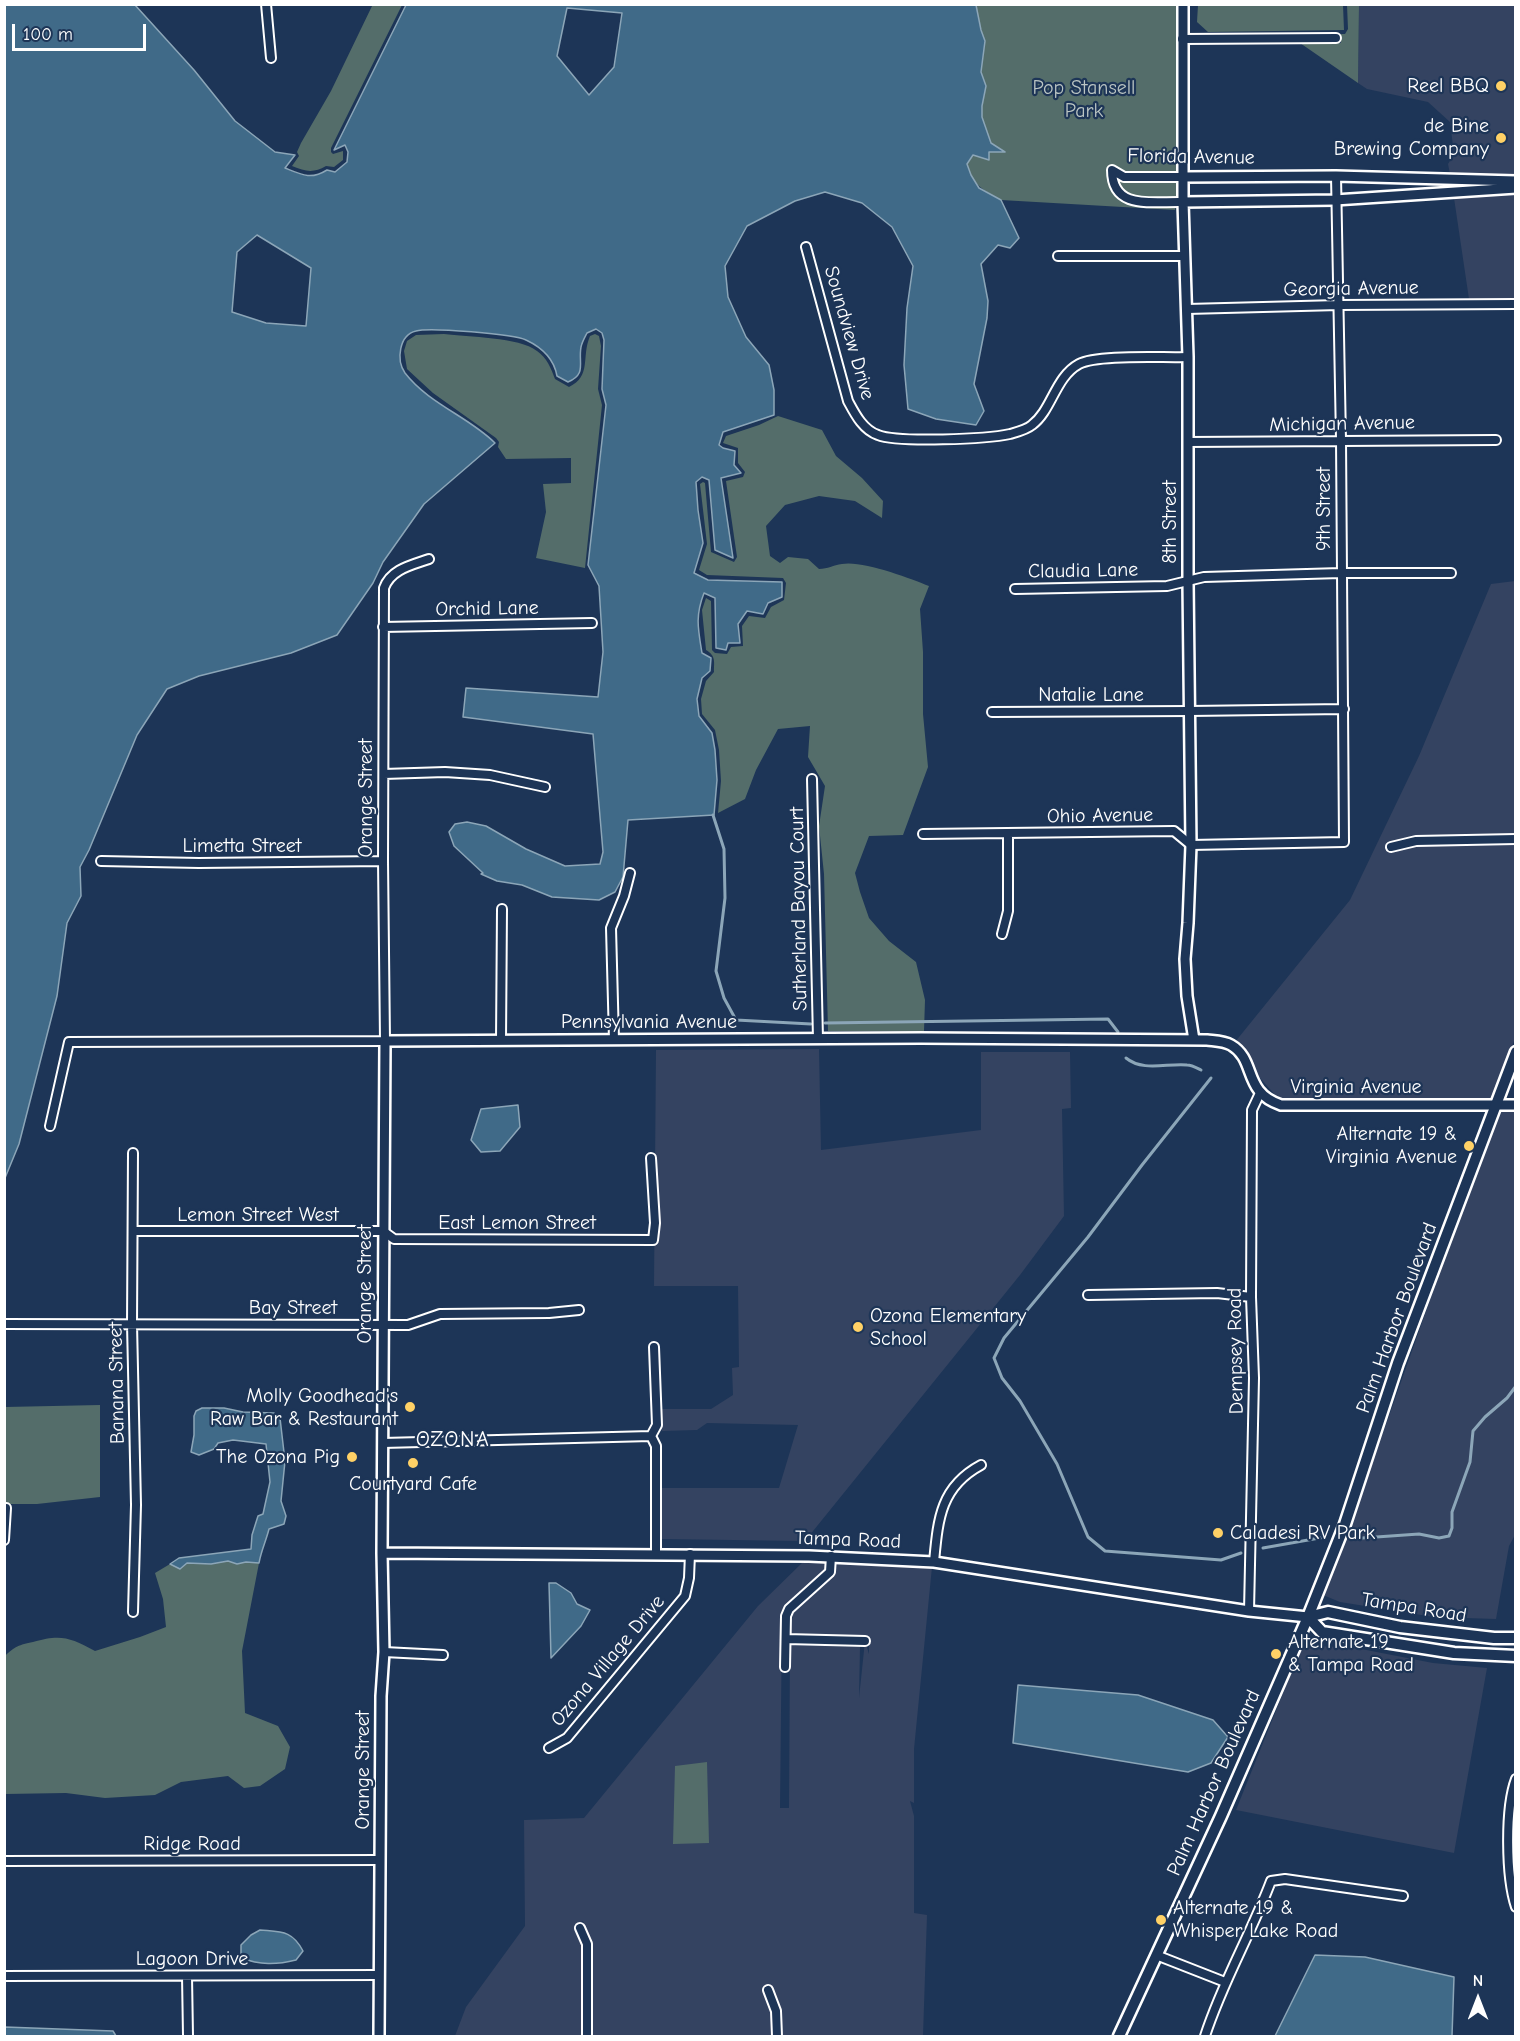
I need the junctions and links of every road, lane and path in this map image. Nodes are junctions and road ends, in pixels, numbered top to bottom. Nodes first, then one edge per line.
1 (266, 4) edge
2 (1183, 4) edge
3 (1336, 38) dead end
4 (1182, 39) junction
5 (272, 58) dead end
6 (1336, 176) junction
7 (1183, 177) junction
8 (1515, 181) edge
9 (1515, 188) edge
10 (1335, 200) junction
11 (1183, 202) junction
12 (806, 247) dead end
13 (1058, 256) dead end
14 (1184, 256) junction
15 (1515, 304) edge
16 (1339, 305) junction
17 (1187, 309) junction
18 (1188, 357) junction
19 (1341, 440) junction
20 (1496, 440) dead end
21 (1188, 442) junction
22 (429, 559) dead end
23 (1341, 573) junction
24 (1451, 573) dead end
25 (1188, 582) junction
26 (1015, 589) dead end
27 (592, 623) dead end
28 (383, 627) junction
29 (1344, 709) junction
30 (1190, 711) junction
31 (992, 712) dead end
32 (384, 774) junction
33 (813, 779) dead end
34 (545, 788) dead end
35 (923, 834) dead end
36 (1008, 834) junction
37 (1515, 839) edge
38 (1191, 845) junction
39 (1392, 847) dead end
40 (100, 861) dead end
41 (383, 861) junction
42 (630, 873) dead end
43 (502, 909) dead end
44 (1002, 934) dead end
45 (818, 1039) junction
46 (501, 1040) junction
47 (614, 1040) junction
48 (1194, 1040) junction
49 (385, 1041) junction
50 (1515, 1052) edge
51 (1260, 1094) junction
52 (1515, 1105) edge
53 (1497, 1106) junction
54 (50, 1126) dead end
55 (133, 1153) dead end
56 (651, 1158) dead end
57 (133, 1231) junction
58 (383, 1231) junction
59 (1088, 1295) dead end
60 (1251, 1297) junction
61 (579, 1310) dead end
62 (4, 1324) edge
63 (132, 1324) junction
64 (383, 1324) junction
65 (654, 1347) dead end
66 (651, 1436) junction
67 (383, 1443) junction
68 (981, 1465) dead end
69 (6, 1508) dead end
70 (4, 1540) edge
71 (382, 1553) junction
72 (656, 1554) junction
73 (690, 1554) junction
74 (831, 1556) junction
75 (934, 1562) junction
76 (1249, 1611) junction
77 (134, 1612) dead end
78 (1308, 1617) junction
79 (1515, 1638) edge
80 (786, 1640) junction
81 (865, 1641) dead end
82 (384, 1652) junction
83 (443, 1655) dead end
84 (1515, 1656) edge
85 (785, 1667) dead end
86 (549, 1748) dead end
87 (1515, 1779) edge
88 (1512, 1820) edge
89 (380, 1860) junction
90 (4, 1861) edge
91 (1403, 1896) dead end
92 (1515, 1906) edge
93 (580, 1928) dead end
94 (1156, 1955) junction
95 (379, 1975) junction
96 (4, 1976) edge
97 (187, 1976) junction
98 (1225, 1982) junction
99 (768, 1990) dead end
100 (188, 2037) edge
101 (379, 2037) edge
102 (586, 2037) edge
103 (777, 2037) edge
104 (1119, 2037) edge
105 (1205, 2037) edge

1 - 5 street
2 - 4 street, 8th Street
3 - 4 street
4 - 7 street, 8th Street
6 - 7 street, Florida Avenue
6 - 8 street, Florida Avenue
6 - 10 street, 9th Street
7 - 11 street, 8th Street
7 - 11 street, Florida Avenue
9 - 10 street, Florida Avenue
10 - 11 street, Florida Avenue
10 - 16 street, 9th Street
11 - 14 street, 8th Street
12 - 18 street, Soundview Drive
13 - 14 street
14 - 17 street, 8th Street
15 - 16 street, Georgia Avenue
16 - 17 street, Georgia Avenue
16 - 19 street, 9th Street
17 - 18 street, 8th Street
18 - 21 street, 8th Street
19 - 20 street, Michigan Avenue
19 - 21 street, Michigan Avenue
19 - 23 street, 9th Street
21 - 25 street, 8th Street
22 - 28 street, Orange Street
23 - 24 street, Claudia Lane
23 - 25 street, Claudia Lane
23 - 29 street, 9th Street
25 - 26 street, Claudia Lane
25 - 30 street, 8th Street
27 - 28 street, Orchid Lane
28 - 32 street, Orange Street
29 - 30 street, Natalie Lane
29 - 38 street, 9th Street
30 - 31 street, Natalie Lane
30 - 38 street, 8th Street
32 - 34 street
32 - 41 street, Orange Street
33 - 45 street, Sutherland Bayou Court
35 - 36 street, Ohio Avenue
36 - 38 street, Ohio Avenue
36 - 44 street
37 - 39 street
38 - 48 street, 8th Street
40 - 41 street, Limetta Street
41 - 49 street, Orange Street
42 - 47 street
43 - 46 street
45 - 47 street, Pennsylvania Avenue
45 - 48 street, Pennsylvania Avenue
46 - 47 street, Pennsylvania Avenue
46 - 49 street, Pennsylvania Avenue
48 - 51 street, Pennsylvania Avenue
49 - 54 street, Pennsylvania Avenue
49 - 58 street, Orange Street
50 - 53 main road
51 - 53 street, Virginia Avenue
51 - 60 street, Dempsey Road
52 - 53 street, Virginia Avenue
53 - 78 main road, Palm Harbor Boulevard
55 - 57 street, Banana Street
56 - 58 street, East Lemon Street
57 - 58 street, Lemon Street West
57 - 63 street, Banana Street
58 - 64 street, Orange Street
59 - 60 street
60 - 76 street, Dempsey Road
61 - 64 street, Bay Street
62 - 63 street, Bay Street
63 - 64 street, Bay Street
63 - 77 street, Banana Street
64 - 67 street, Orange Street
65 - 66 street
66 - 67 street
66 - 72 street
67 - 71 street, Orange Street
68 - 75 street
69 - 70 street
71 - 72 street, Tampa Road
71 - 82 street, Orange Street
72 - 73 street, Tampa Road
73 - 74 street, Tampa Road
73 - 86 street, Ozona Village Drive
74 - 75 street, Tampa Road
74 - 80 street
75 - 76 street, Tampa Road
76 - 78 street, Tampa Road
78 - 79 main road, Tampa Road
78 - 84 main road, Tampa Road
78 - 94 main road, Palm Harbor Boulevard
80 - 81 street
80 - 85 street
82 - 83 street
82 - 89 street, Orange Street
87 - 88 street
88 - 92 street
89 - 90 street, Ridge Road
89 - 95 street, Orange Street
91 - 98 street
93 - 102 street
94 - 98 street
94 - 104 main road, Palm Harbor Boulevard
95 - 97 street, Lagoon Drive
95 - 101 street, Orange Street
96 - 97 street, Lagoon Drive
97 - 100 street
98 - 105 street
99 - 103 street

